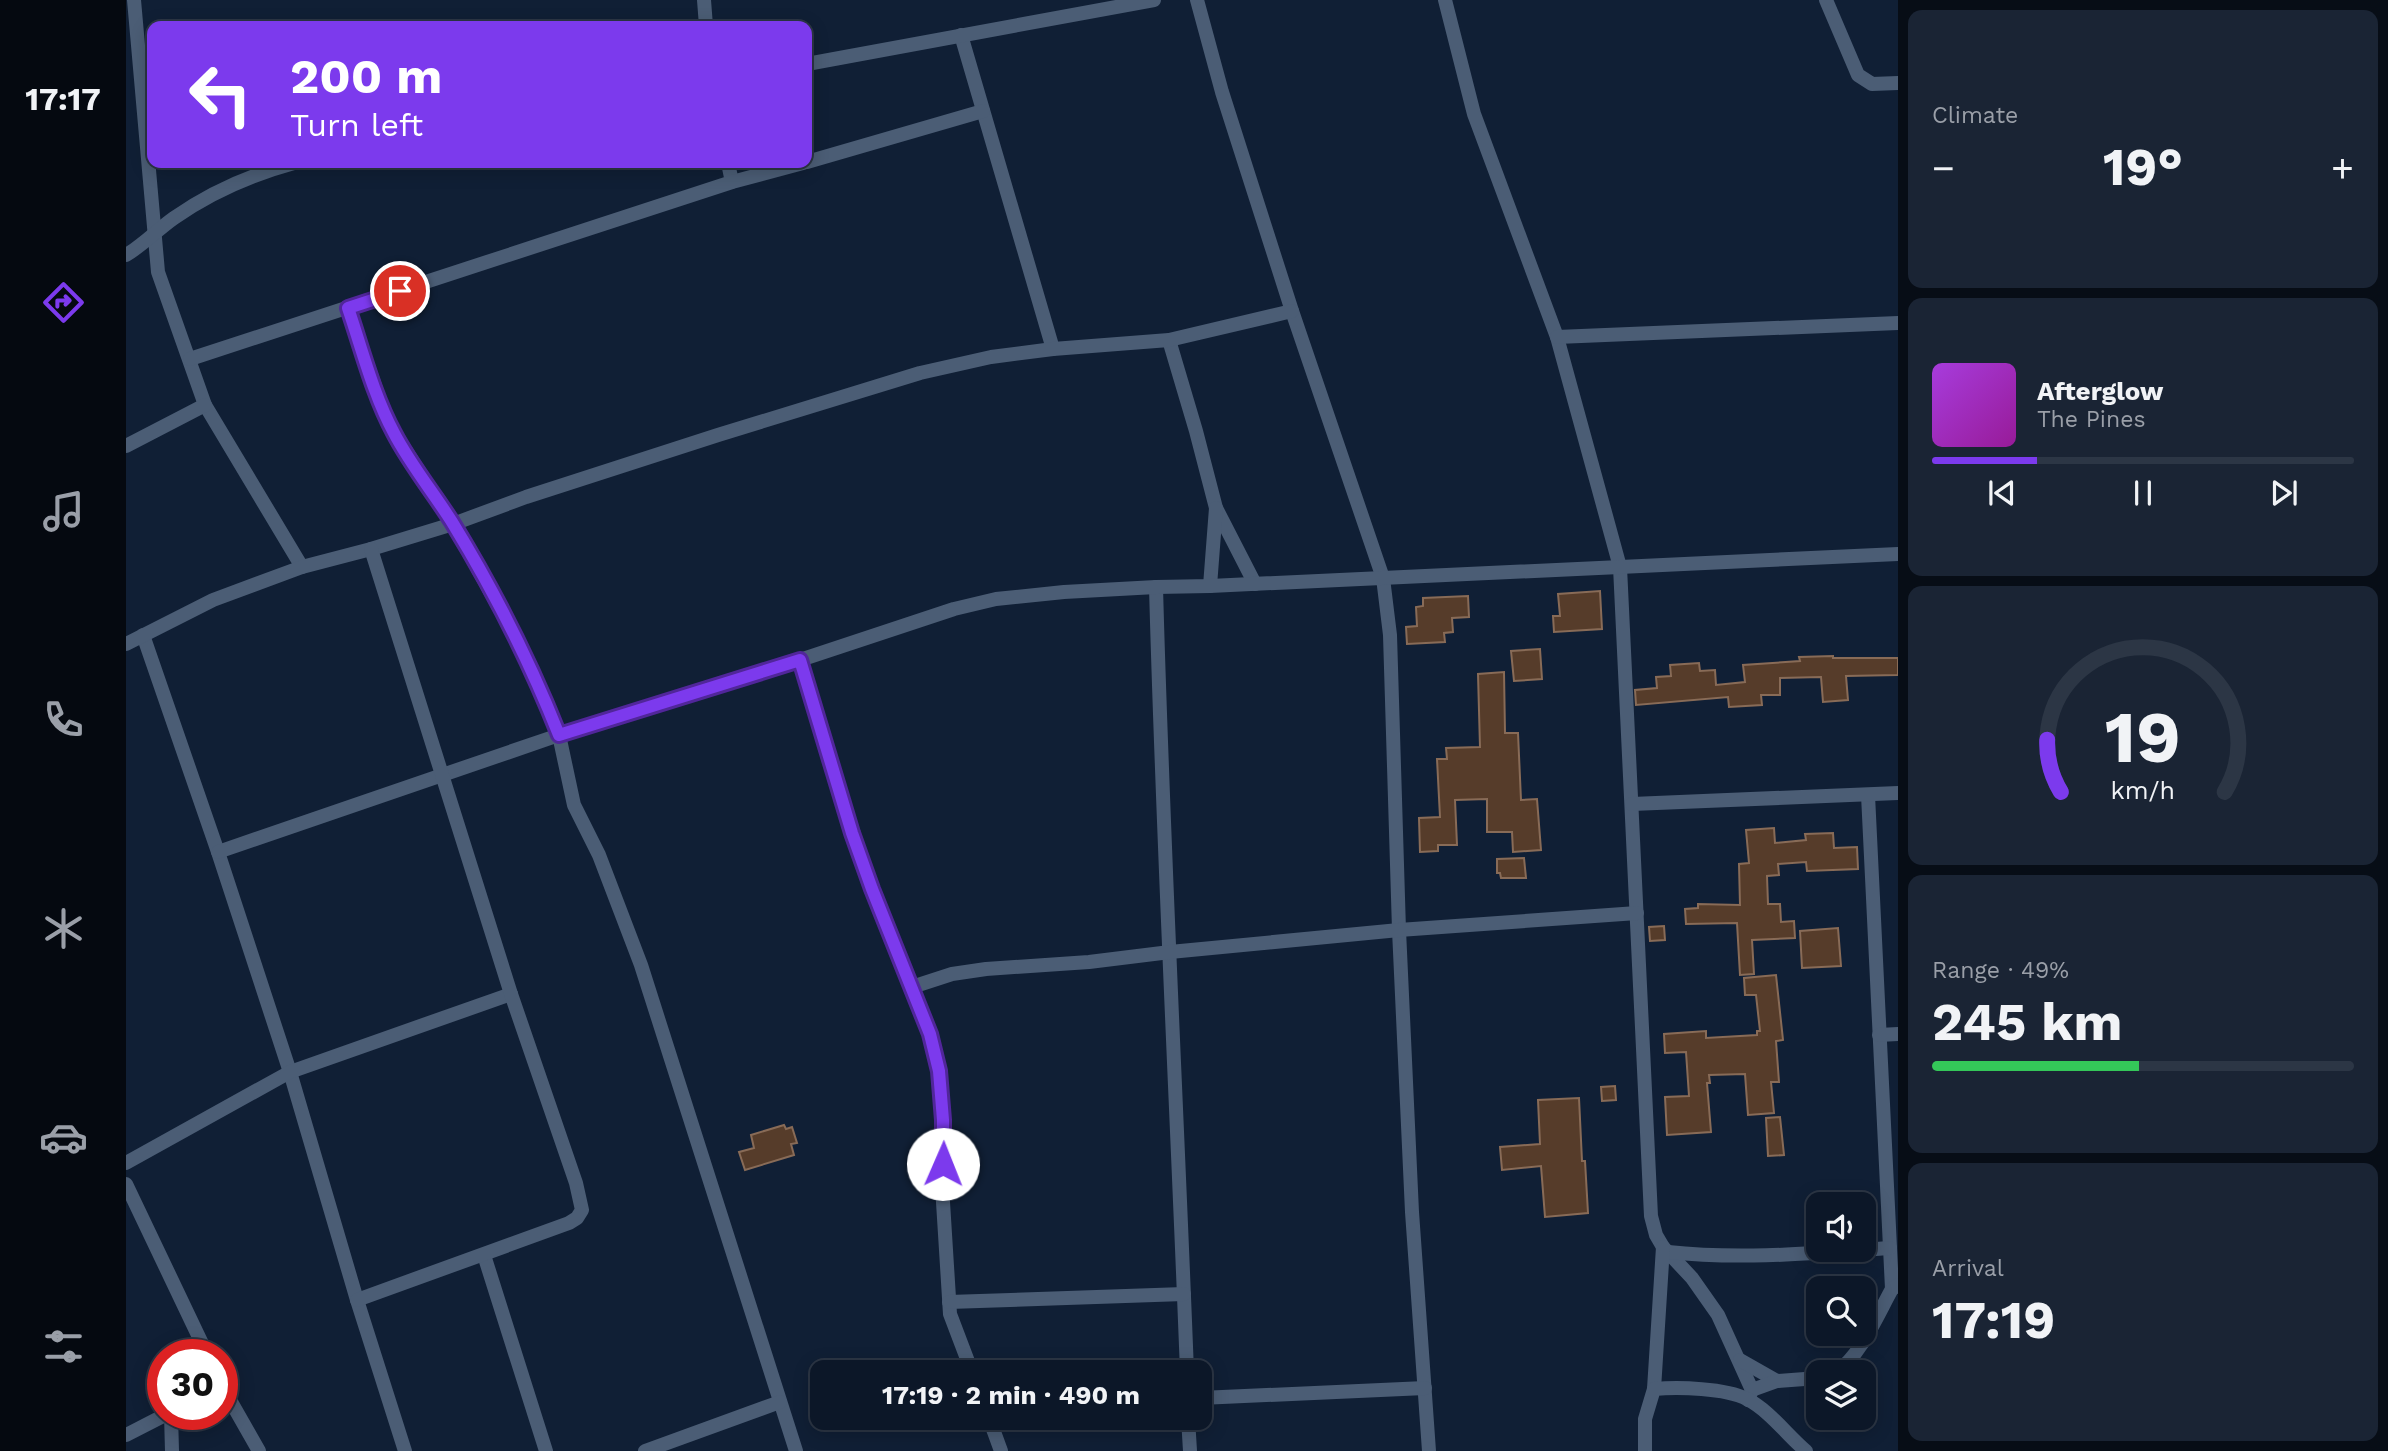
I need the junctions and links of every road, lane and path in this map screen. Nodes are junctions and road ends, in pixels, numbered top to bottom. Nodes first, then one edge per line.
1 (134, 0) edge
2 (704, 0) edge
3 (1154, 0) edge
4 (1197, 0) edge
5 (1445, 0) edge
6 (1826, 0) edge
7 (706, 21) edge
8 (961, 34) junction
9 (812, 64) edge
10 (1898, 83) edge
11 (982, 111) junction
12 (147, 159) edge
13 (812, 160) edge
14 (148, 168) edge
15 (278, 168) edge
16 (729, 168) edge
17 (783, 168) edge
18 (732, 182) junction
19 (153, 233) junction
20 (126, 255) edge
21 (348, 308) junction
22 (1292, 311) junction
23 (1898, 323) edge
24 (1556, 337) junction
25 (1169, 340) junction
26 (1053, 349) junction
27 (190, 359) junction
28 (205, 405) junction
29 (126, 446) edge
30 (1216, 508) junction
31 (453, 524) junction
32 (371, 549) junction
33 (1898, 554) edge
34 (302, 567) junction
35 (1620, 567) junction
36 (1383, 578) junction
37 (1255, 584) junction
38 (1210, 586) junction
39 (1156, 587) junction
40 (143, 635) junction
41 (126, 644) edge
42 (800, 660) junction
43 (559, 735) junction
44 (441, 775) junction
45 (1898, 793) edge
46 (1868, 795) junction
47 (1632, 804) junction
48 (218, 852) junction
49 (1637, 913) junction
50 (1399, 930) junction
51 (1170, 952) junction
52 (912, 987) junction
53 (511, 994) junction
54 (1898, 1034) edge
55 (1879, 1035) junction
56 (290, 1072) junction
57 (126, 1163) edge
58 (126, 1184) edge
59 (1890, 1248) junction
60 (1665, 1250) junction
61 (484, 1255) junction
62 (1895, 1287) edge
63 (1184, 1294) junction
64 (357, 1300) junction
65 (949, 1302) junction
66 (200, 1339) edge
67 (967, 1360) edge
68 (1187, 1360) edge
69 (1740, 1360) junction
70 (1849, 1360) edge
71 (1806, 1379) edge
72 (1777, 1381) junction
73 (1424, 1388) junction
74 (1654, 1389) junction
75 (1750, 1395) junction
76 (1212, 1397) edge
77 (780, 1402) junction
78 (238, 1415) edge
79 (147, 1425) edge
80 (170, 1430) edge
81 (993, 1430) edge
82 (1189, 1430) edge
83 (126, 1435) edge
84 (172, 1451) edge
85 (258, 1451) edge
86 (405, 1451) edge
87 (546, 1451) edge
88 (645, 1451) edge
89 (796, 1451) edge
90 (1000, 1451) edge
91 (1190, 1451) edge
92 (1429, 1451) edge
93 (1645, 1451) edge
94 (1806, 1451) edge

1 - 12 street
2 - 7 street
3 - 8 street
4 - 22 street
5 - 24 street
6 - 10 street
8 - 9 street
8 - 11 street
11 - 13 street
11 - 26 street
14 - 19 street
15 - 19 street
16 - 18 street
17 - 18 street
18 - 21 street
19 - 20 street
19 - 27 street
21 - 27 street
21 - 31 street
22 - 25 street
22 - 36 street
23 - 24 street
24 - 35 street
25 - 26 street
25 - 30 street
26 - 31 street
27 - 28 street
28 - 29 street
28 - 34 street
30 - 37 street
30 - 38 street
31 - 32 street
31 - 43 street
32 - 34 street
32 - 44 street
33 - 35 street
34 - 40 street
35 - 36 street
35 - 47 street
36 - 37 street
36 - 50 street
37 - 38 street
38 - 39 street
39 - 42 street
39 - 51 street
40 - 41 street
40 - 48 street
42 - 43 street
42 - 52 street
43 - 44 street
43 - 77 street
44 - 48 street
44 - 53 street
45 - 46 street
46 - 47 street
46 - 55 street
47 - 49 street
48 - 56 street
49 - 50 street
49 - 60 street
50 - 51 street
50 - 73 street
51 - 52 street
51 - 63 street
52 - 65 street
53 - 56 street
53 - 61 street
54 - 55 street
55 - 59 street
56 - 57 street
56 - 64 street
58 - 66 street
59 - 60 street
59 - 62 street
60 - 69 street
60 - 74 street
61 - 64 street
61 - 87 street
62 - 70 street
63 - 65 street
63 - 68 street
64 - 86 street
65 - 67 street
69 - 72 street
69 - 75 street
71 - 72 street
72 - 75 street
73 - 76 street
73 - 92 street
74 - 75 street
74 - 93 street
75 - 94 street
77 - 88 street
77 - 89 street
78 - 85 street
79 - 83 street
80 - 84 street
81 - 90 street
82 - 91 street

